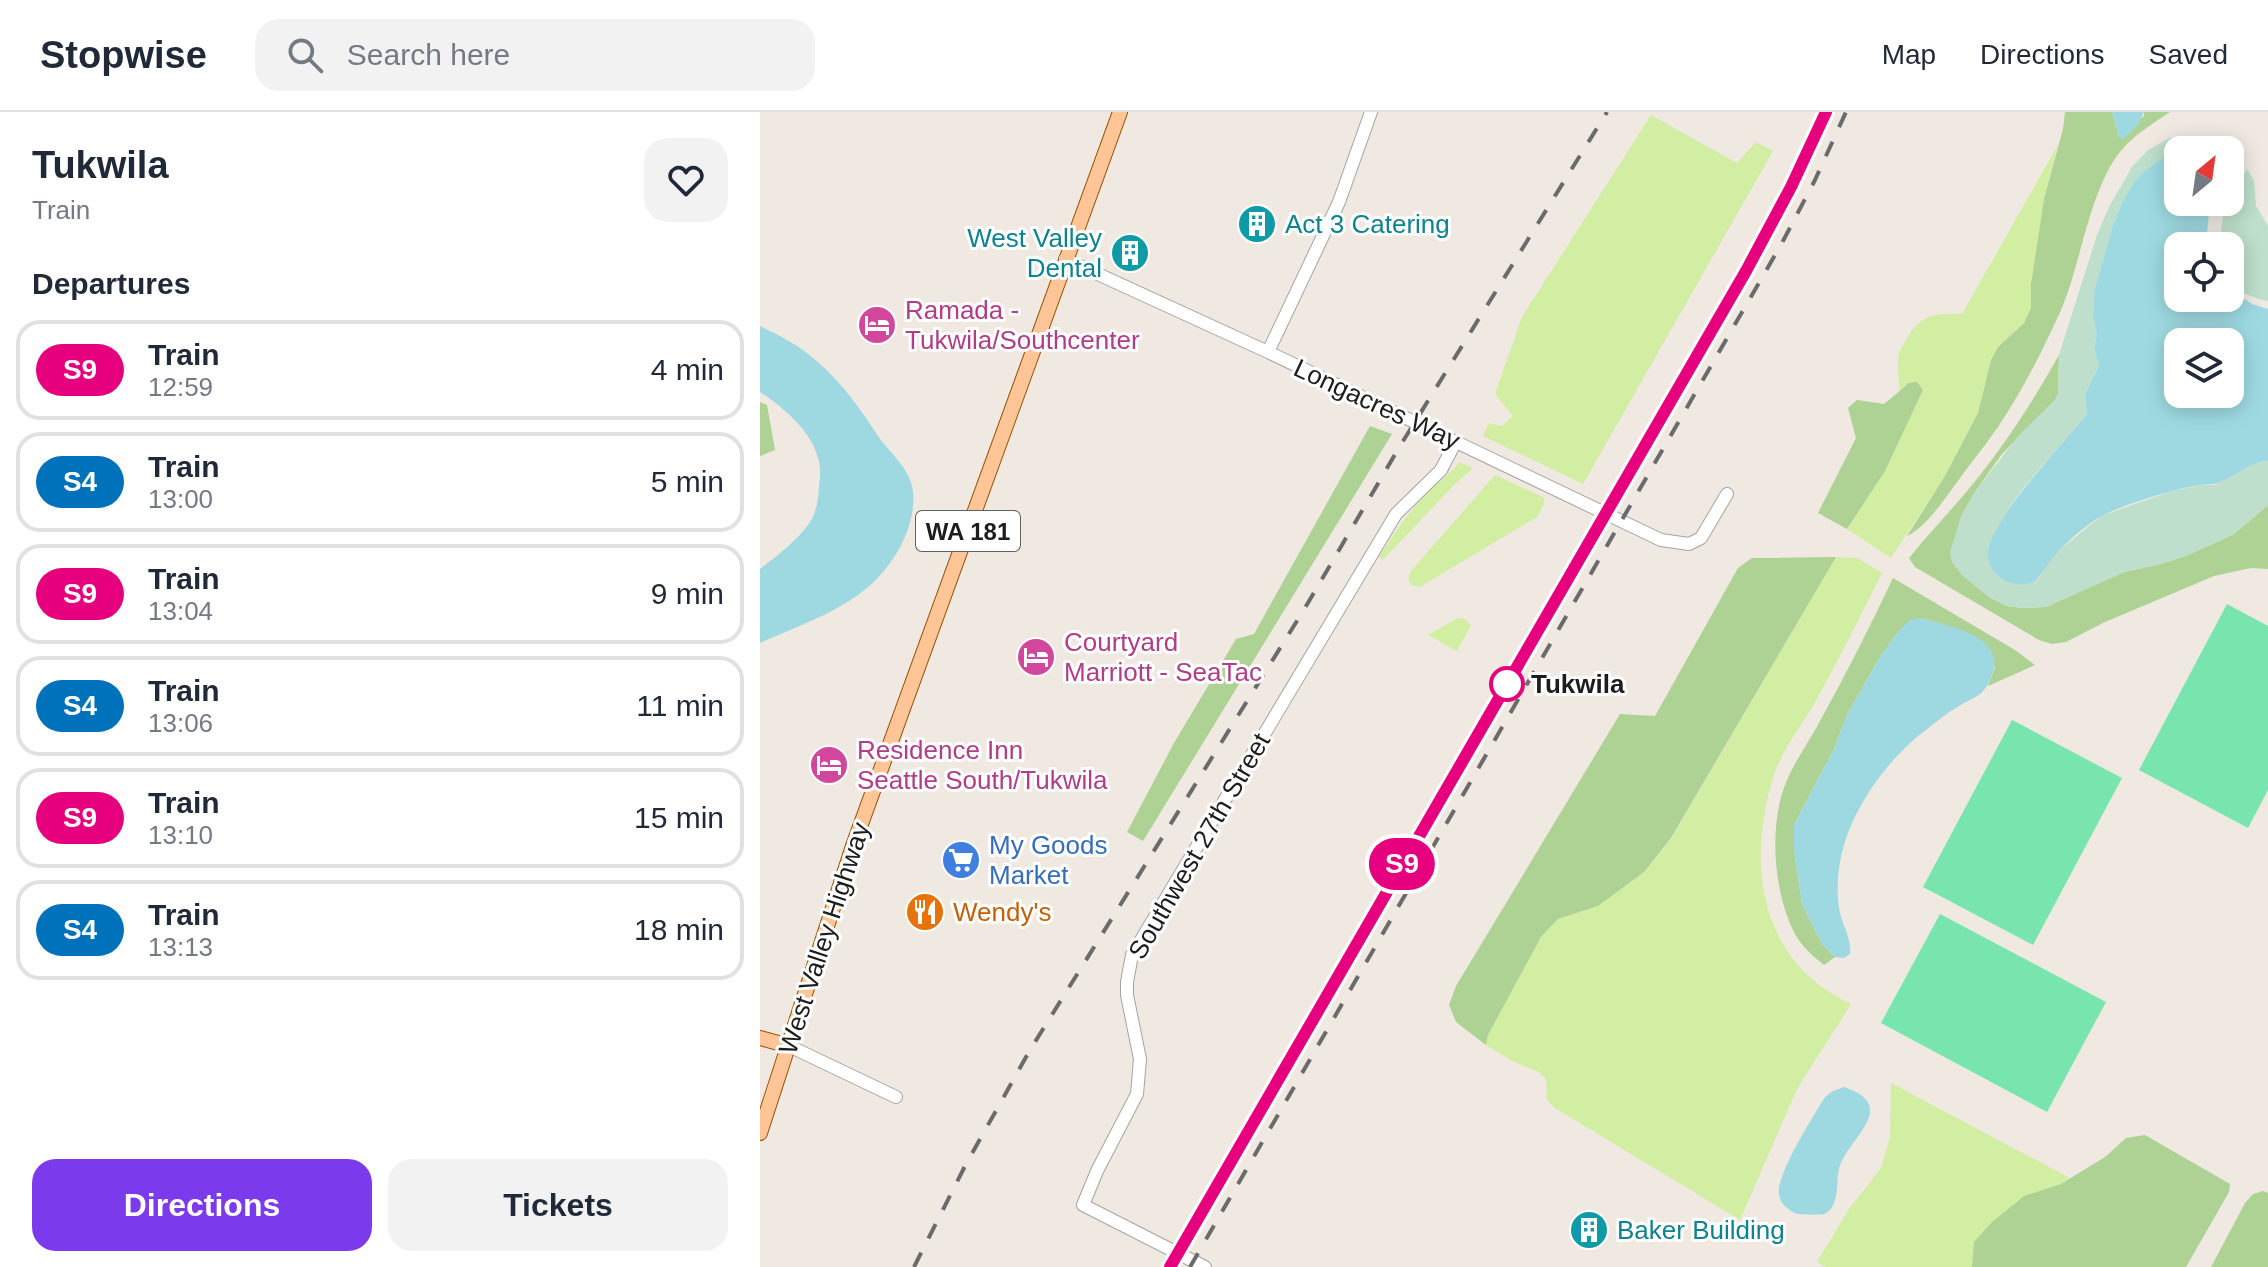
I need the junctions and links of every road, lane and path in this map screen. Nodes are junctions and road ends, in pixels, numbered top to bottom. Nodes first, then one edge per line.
1 (1120, 112) edge
2 (1371, 112) edge
3 (1065, 259) junction
4 (1268, 352) junction
5 (1456, 441) junction
6 (1727, 494) dead end
7 (760, 1038) edge
8 (789, 1046) junction
9 (896, 1097) dead end
10 (760, 1133) edge
11 (1205, 1267) edge

1 - 3 main road, West Valley Highway / WA 181
2 - 4 street
3 - 4 street, Longacres Way
3 - 8 main road, West Valley Highway / WA 181
4 - 5 street, Longacres Way
5 - 6 street, Longacres Way
5 - 11 street, Southwest 27th Street
7 - 8 main road
8 - 9 street
8 - 10 main road, West Valley Highway / WA 181

